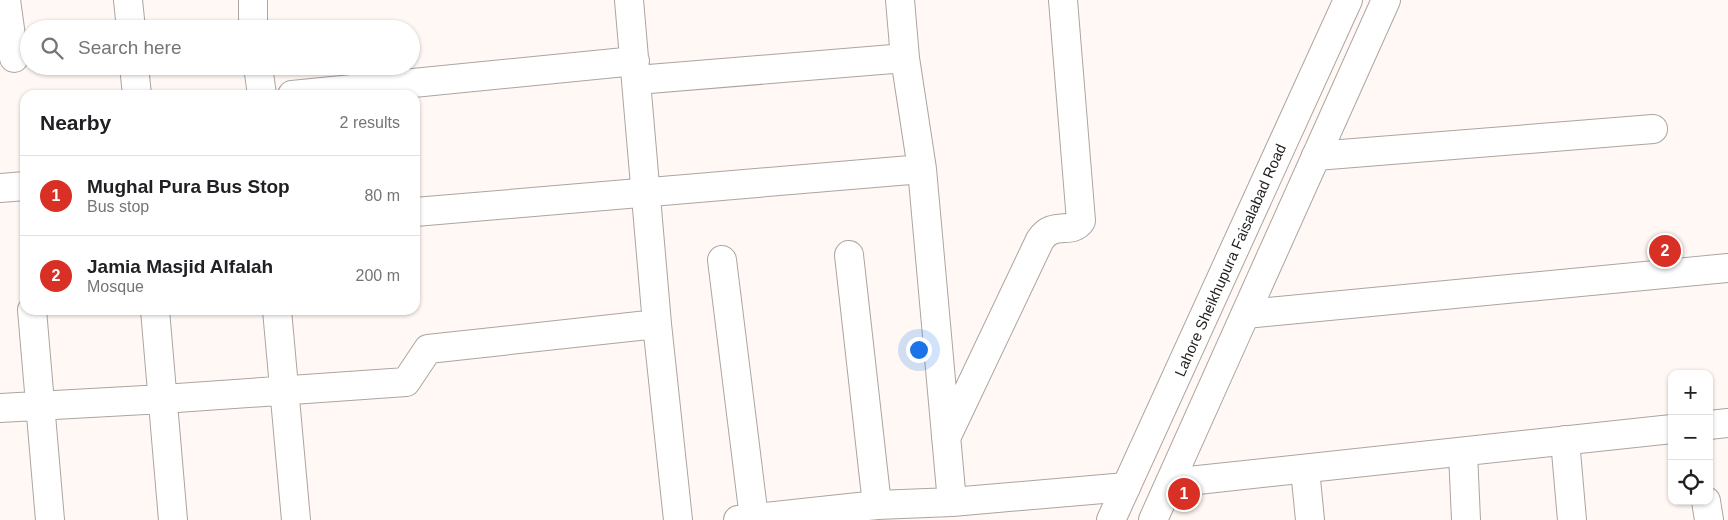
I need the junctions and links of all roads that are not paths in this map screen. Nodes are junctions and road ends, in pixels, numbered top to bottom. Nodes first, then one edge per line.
1 (6, 0) edge
2 (128, 0) edge
3 (253, 0) edge
4 (629, 0) edge
5 (900, 0) edge
6 (1063, 0) edge
7 (1348, 0) edge
8 (1386, 0) edge
9 (130, 20) edge
10 (253, 20) edge
11 (14, 58) edge
12 (905, 58) junction
13 (636, 70) junction
14 (135, 75) edge
15 (259, 75) edge
16 (136, 90) edge
17 (261, 90) edge
18 (361, 90) edge
19 (1654, 129) dead end
20 (1316, 156) junction
21 (922, 169) junction
22 (20, 186) edge
23 (0, 188) edge
24 (646, 193) junction
25 (420, 212) edge
26 (849, 254) dead end
27 (722, 260) dead end
28 (1728, 268) edge
29 (1246, 314) junction
30 (32, 315) edge
31 (155, 315) edge
32 (277, 315) edge
33 (657, 324) junction
34 (284, 391) junction
35 (163, 399) junction
36 (40, 405) junction
37 (0, 408) edge
38 (1728, 423) edge
39 (1713, 425) edge
40 (1668, 429) edge
41 (946, 439) junction
42 (1565, 440) junction
43 (1463, 453) junction
44 (1305, 468) junction
45 (1170, 483) junction
46 (1126, 486) junction
47 (952, 502) junction
48 (877, 505) junction
49 (1707, 505) edge
50 (746, 519) edge
51 (50, 520) edge
52 (173, 520) edge
53 (296, 520) edge
54 (678, 520) edge
55 (1111, 520) edge
56 (1153, 520) edge
57 (1310, 520) edge
58 (1466, 520) edge
59 (1572, 520) edge
60 (1709, 520) edge

1 - 11 main road
2 - 9 main road
3 - 10 main road
4 - 13 main road
5 - 12 main road
6 - 41 main road
7 - 46 main road, Lahore Sheikhupura Faisalabad Road
8 - 20 main road
12 - 13 main road
12 - 21 main road
13 - 18 main road
13 - 24 main road
14 - 16 main road
15 - 17 main road
19 - 20 main road
20 - 29 main road
21 - 24 main road
21 - 41 main road
22 - 23 main road
24 - 25 main road
24 - 33 main road
26 - 48 main road
27 - 50 main road
28 - 29 main road
29 - 45 main road
30 - 36 main road
31 - 35 main road
32 - 34 main road
33 - 34 main road
33 - 54 main road
34 - 35 main road
34 - 53 main road
35 - 36 main road
35 - 52 main road
36 - 37 main road
36 - 51 main road
38 - 39 main road
40 - 42 main road
41 - 47 main road
42 - 43 main road
42 - 59 main road
43 - 44 main road
43 - 58 main road
44 - 45 main road
44 - 57 main road
45 - 56 main road
46 - 47 main road
46 - 55 main road, Lahore Sheikhupura Faisalabad Road
47 - 48 main road
48 - 50 main road
49 - 60 main road

